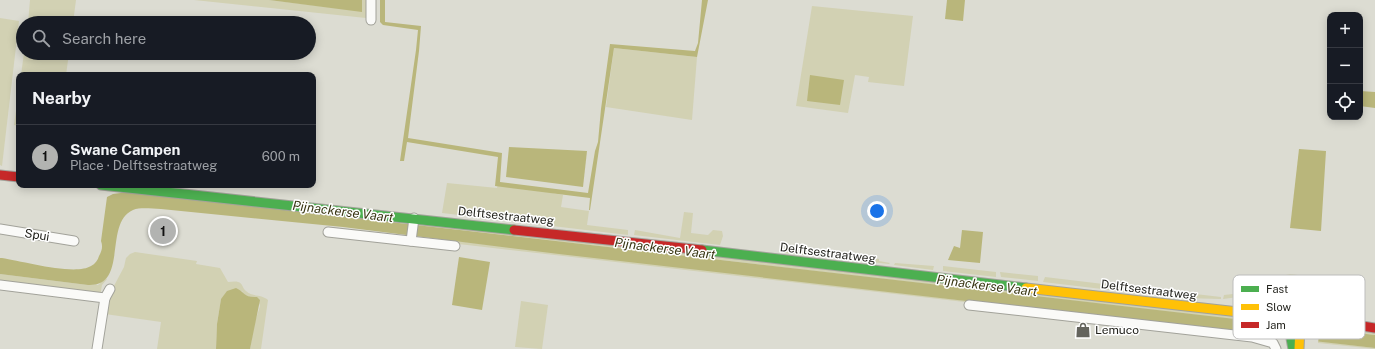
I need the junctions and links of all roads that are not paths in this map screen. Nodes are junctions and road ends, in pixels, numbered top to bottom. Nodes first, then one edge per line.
1 (371, 0) edge
2 (371, 20) dead end
3 (16, 177) edge
4 (1, 178) edge
5 (150, 188) edge
6 (171, 188) edge
7 (180, 193) junction
8 (414, 221) junction
9 (0, 229) edge
10 (328, 232) dead end
11 (412, 239) junction
12 (74, 241) dead end
13 (455, 246) dead end
14 (0, 285) edge
15 (110, 289) dead end
16 (103, 298) junction
17 (969, 305) dead end
18 (1233, 311) edge
19 (1365, 326) edge
20 (1375, 328) edge
21 (1233, 335) edge
22 (1253, 339) edge
23 (1275, 346) edge
24 (97, 349) edge

1 - 2 street
3 - 4 street
5 - 7 street, Delftsestraatweg
6 - 7 street, Delftsestraatweg
7 - 8 street, Delftsestraatweg
8 - 11 street
8 - 18 street, Delftsestraatweg
9 - 12 street, Spui
10 - 11 street
11 - 13 street
14 - 16 street
15 - 16 street
16 - 24 street
17 - 21 street
19 - 20 street
22 - 23 street

